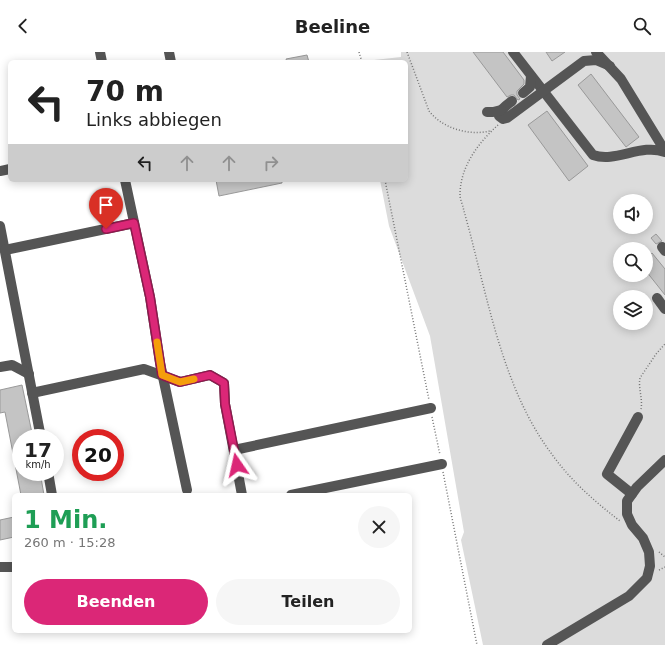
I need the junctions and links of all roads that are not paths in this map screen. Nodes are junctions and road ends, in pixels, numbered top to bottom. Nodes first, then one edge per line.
1 (512, 52) edge
2 (596, 52) edge
3 (610, 66) junction
4 (531, 76) junction
5 (543, 91) junction
6 (523, 93) dead end
7 (512, 101) dead end
8 (487, 112) dead end
9 (500, 121) junction
10 (665, 151) edge
11 (125, 182) edge
12 (134, 223) junction
13 (0, 226) edge
14 (5, 250) junction
15 (657, 298) dead end
16 (665, 309) edge
17 (23, 346) junction
18 (12, 365) junction
19 (0, 367) edge
20 (29, 374) junction
21 (162, 375) junction
22 (32, 393) junction
23 (431, 408) dead end
24 (638, 417) road end
25 (39, 429) edge
26 (234, 450) junction
27 (665, 460) edge
28 (442, 464) dead end
29 (50, 481) edge
30 (187, 490) dead end
31 (52, 493) edge
32 (242, 493) edge
33 (301, 493) edge
34 (632, 494) junction
35 (0, 567) edge
36 (12, 567) edge
37 (546, 645) edge

1 - 4 lane
2 - 3 lane
3 - 5 lane
3 - 10 lane
4 - 5 lane
4 - 6 lane
5 - 9 lane
5 - 10 lane
7 - 9 lane
8 - 9 lane
11 - 12 lane
12 - 14 lane
12 - 21 lane
13 - 14 lane
14 - 17 lane
15 - 16 lane
17 - 18 lane
17 - 20 lane
18 - 19 lane
18 - 20 lane
20 - 22 lane
21 - 22 lane
21 - 26 lane
21 - 30 lane
22 - 25 lane
23 - 26 lane
24 - 34 lane
26 - 32 lane
27 - 34 lane
28 - 33 lane
29 - 31 lane
34 - 37 lane
35 - 36 lane

